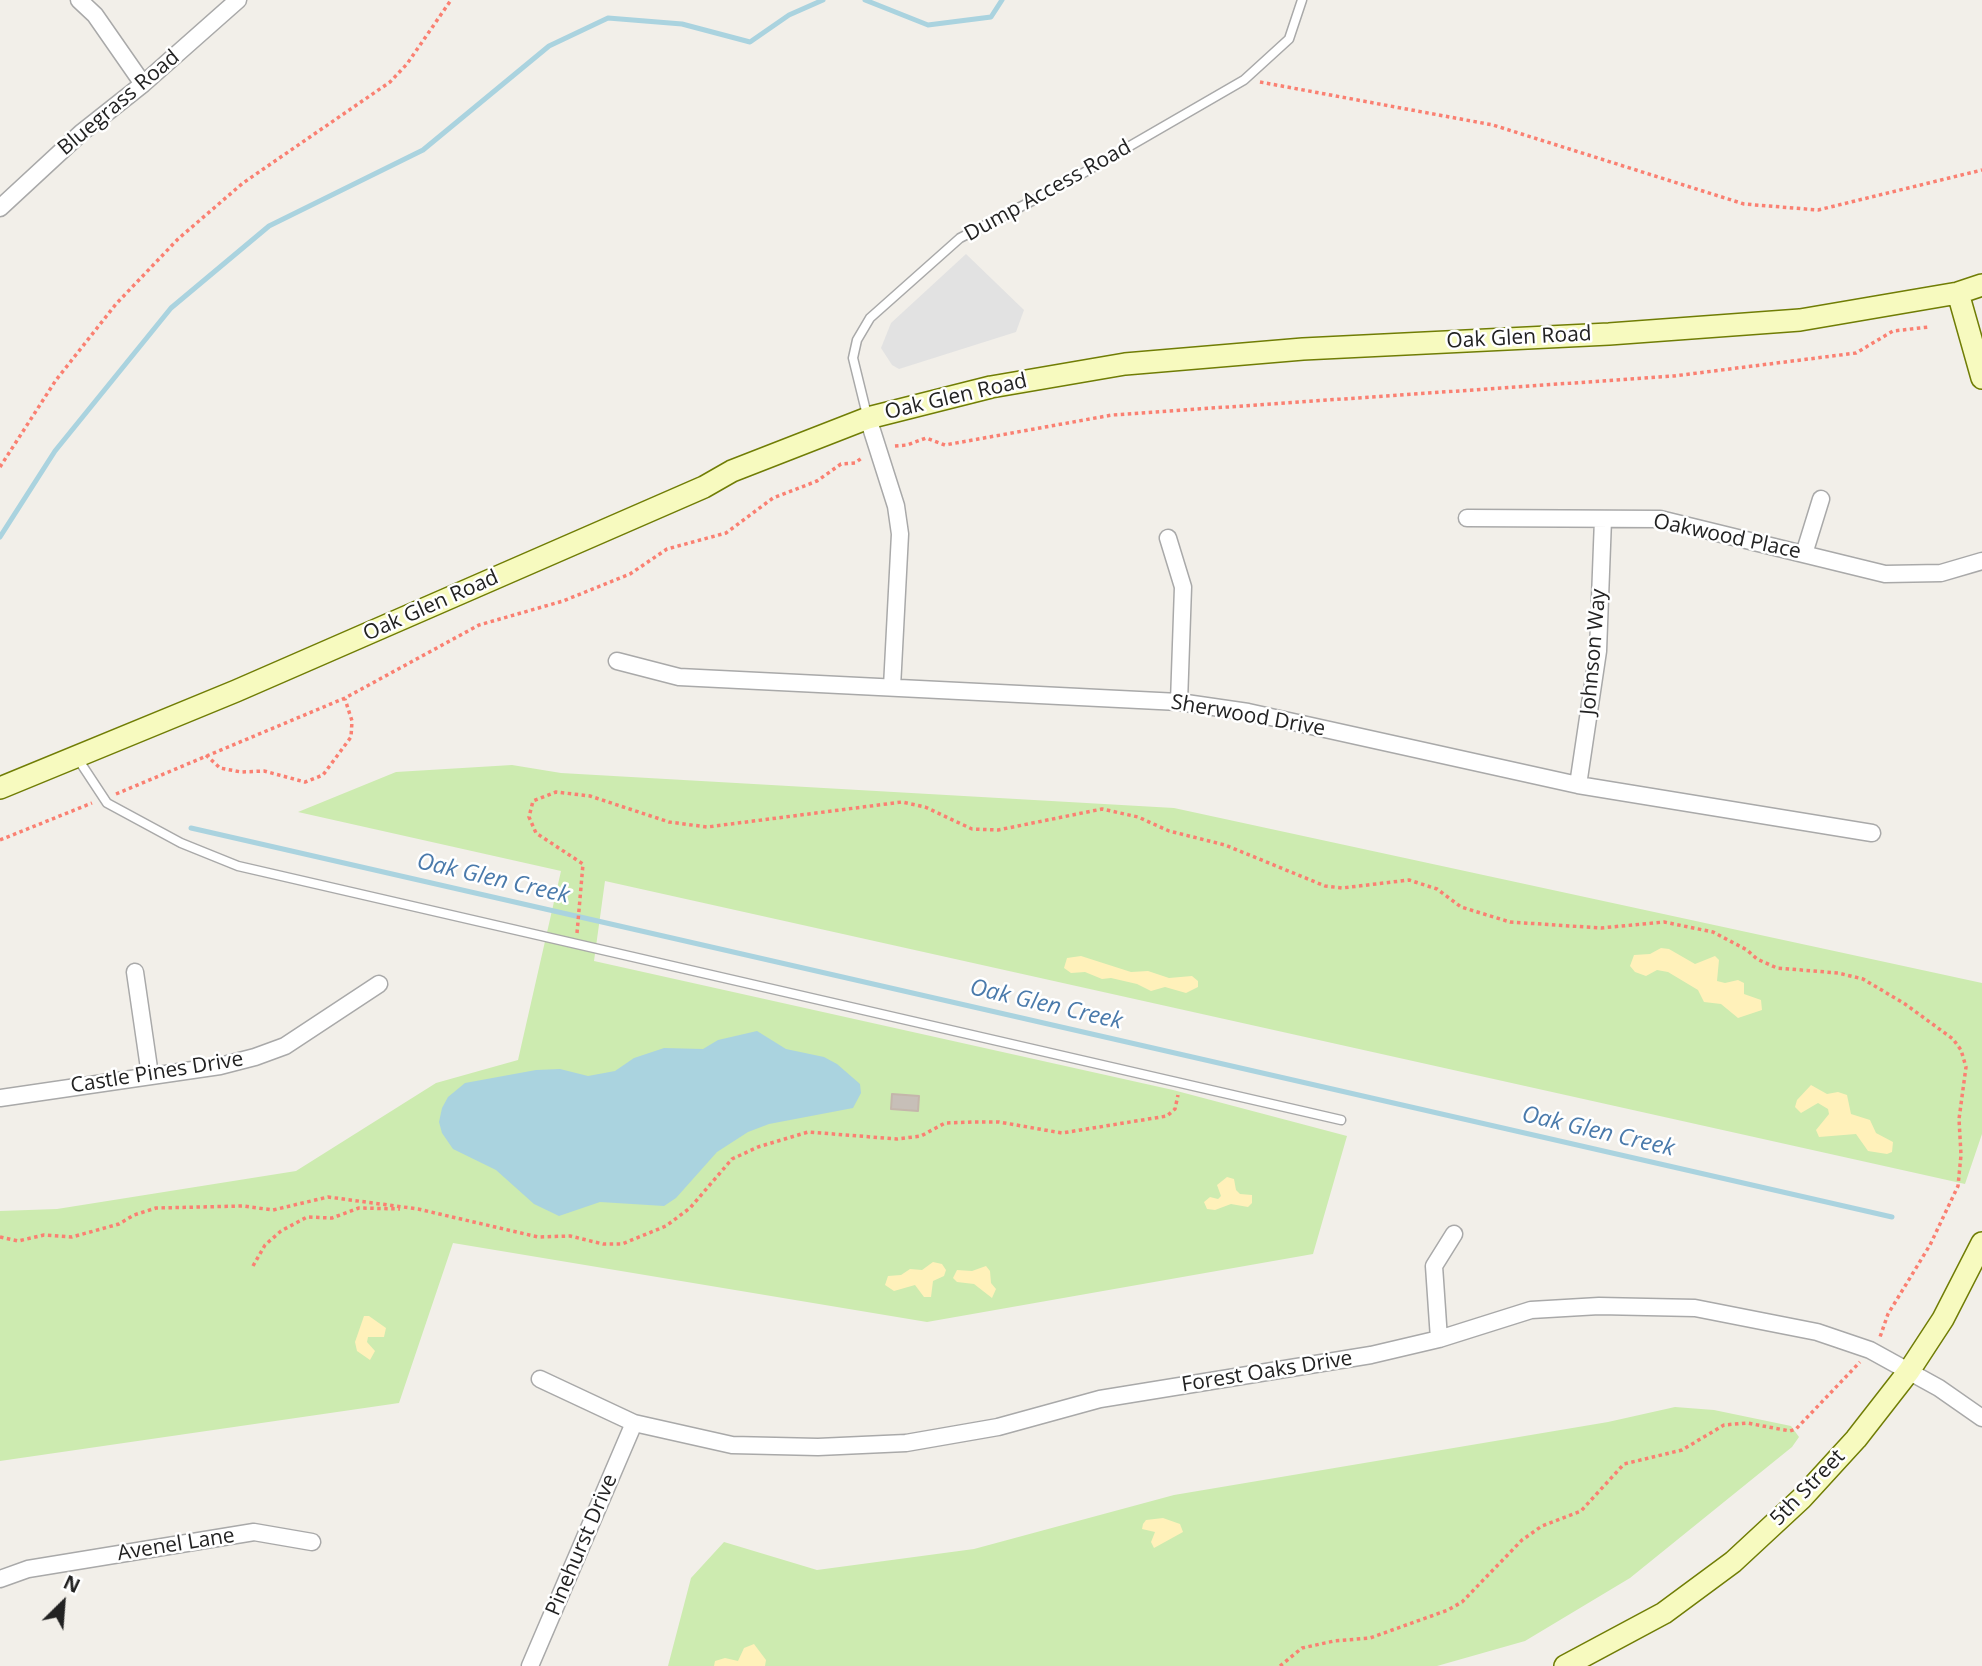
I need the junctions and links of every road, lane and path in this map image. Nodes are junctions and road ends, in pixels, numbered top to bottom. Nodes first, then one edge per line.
1 (79, 0) edge
2 (238, 0) edge
3 (451, 0) edge
4 (1302, 0) edge
5 (1244, 80) junction
6 (143, 84) junction
7 (1982, 170) edge
8 (0, 208) edge
9 (1982, 285) edge
10 (1958, 293) junction
11 (1929, 327) dead end
12 (1982, 378) edge
13 (867, 418) junction
14 (877, 446) junction
15 (0, 467) edge
16 (1821, 499) dead end
17 (1467, 518) dead end
18 (1603, 519) junction
19 (1168, 538) dead end
20 (1804, 554) junction
21 (1982, 561) edge
22 (617, 661) dead end
23 (892, 687) junction
24 (345, 698) junction
25 (1179, 702) junction
26 (206, 755) junction
27 (76, 757) junction
28 (1578, 785) junction
29 (0, 788) edge
30 (104, 799) junction
31 (1872, 833) dead end
32 (0, 840) edge
33 (576, 945) junction
34 (135, 972) dead end
35 (379, 984) dead end
36 (150, 1075) junction
37 (1181, 1082) junction
38 (0, 1098) edge
39 (1341, 1120) dead end
40 (418, 1209) junction
41 (1454, 1234) dead end
42 (0, 1237) edge
43 (1982, 1243) edge
44 (253, 1266) dead end
45 (1439, 1339) junction
46 (1870, 1350) junction
47 (1909, 1371) junction
48 (540, 1380) dead end
49 (1982, 1418) edge
50 (634, 1423) junction
51 (312, 1542) dead end
52 (0, 1579) edge
53 (530, 1666) edge
54 (1280, 1666) edge
55 (1566, 1666) edge

1 - 6 street
2 - 6 street, Bluegrass Road
3 - 15 path
4 - 5 lane, Dump Access Road
5 - 7 path
5 - 13 lane, Dump Access Road
6 - 8 street, Bluegrass Road
9 - 10 main road, Oak Glen Road
10 - 12 main road
10 - 13 main road, Oak Glen Road
11 - 14 path
13 - 14 street
13 - 27 main road, Oak Glen Road
14 - 23 street
14 - 24 path
16 - 20 street
17 - 18 street, Oakwood Place
18 - 20 street, Oakwood Place
18 - 28 street, Johnson Way
19 - 25 street
20 - 21 street, Oakwood Place
22 - 23 street, Sherwood Drive
23 - 25 street, Sherwood Drive
24 - 26 path
24 - 26 path
25 - 28 street, Sherwood Drive
26 - 30 path
27 - 29 main road, Oak Glen Road
27 - 30 lane
28 - 31 street, Sherwood Drive
30 - 32 path
30 - 33 lane
33 - 37 lane
33 - 46 path
34 - 36 street
35 - 36 street, Castle Pines Drive
36 - 38 street, Castle Pines Drive
37 - 39 lane
37 - 40 path
40 - 42 path
40 - 44 path
41 - 45 street
43 - 47 main road, 5th Street
45 - 46 street, Forest Oaks Drive
45 - 50 street, Forest Oaks Drive
46 - 47 street, Forest Oaks Drive
46 - 54 path
47 - 49 street, Forest Oaks Drive
47 - 55 main road, 5th Street
48 - 50 street, Forest Oaks Drive
50 - 53 street, Pinehurst Drive
51 - 52 street, Avenel Lane

